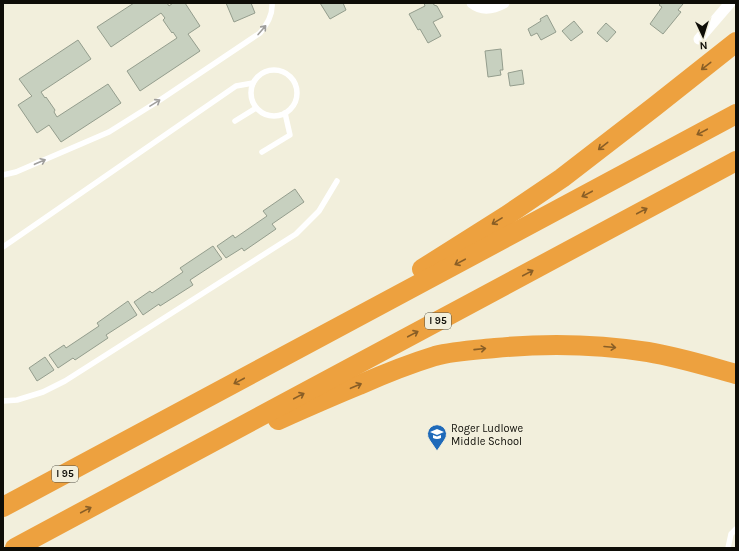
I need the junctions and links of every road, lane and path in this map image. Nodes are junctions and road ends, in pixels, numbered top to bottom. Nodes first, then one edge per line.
1 (272, 3) edge
2 (472, 3) edge
3 (504, 3) edge
4 (730, 3) edge
5 (699, 39) dead end
6 (736, 42) edge
7 (253, 84) junction
8 (256, 108) junction
9 (286, 113) junction
10 (736, 114) edge
11 (235, 121) dead end
12 (262, 152) dead end
13 (736, 161) edge
14 (3, 175) edge
15 (337, 181) dead end
16 (3, 247) edge
17 (273, 362) junction
18 (736, 374) edge
19 (3, 401) edge
20 (128, 440) junction
21 (141, 480) junction
22 (3, 491) edge
23 (3, 507) edge
24 (51, 528) junction
25 (736, 529) edge
26 (15, 548) edge
27 (23, 548) edge
28 (728, 548) edge

14 -> 1 lane
2 - 3 street
4 - 5 street
6 -> 17 highway
7 - 8 lane
7 - 9 lane
7 - 16 lane
8 - 9 lane
8 - 11 lane
9 - 12 lane
10 -> 17 highway, I 95
21 -> 13 highway, I 95
15 - 19 lane
17 -> 20 highway, I 95
21 -> 18 highway
20 - 22 highway
20 - 23 highway, I 95
24 -> 21 highway, I 95
24 - 26 highway, I 95
24 - 27 highway
25 - 28 lane

